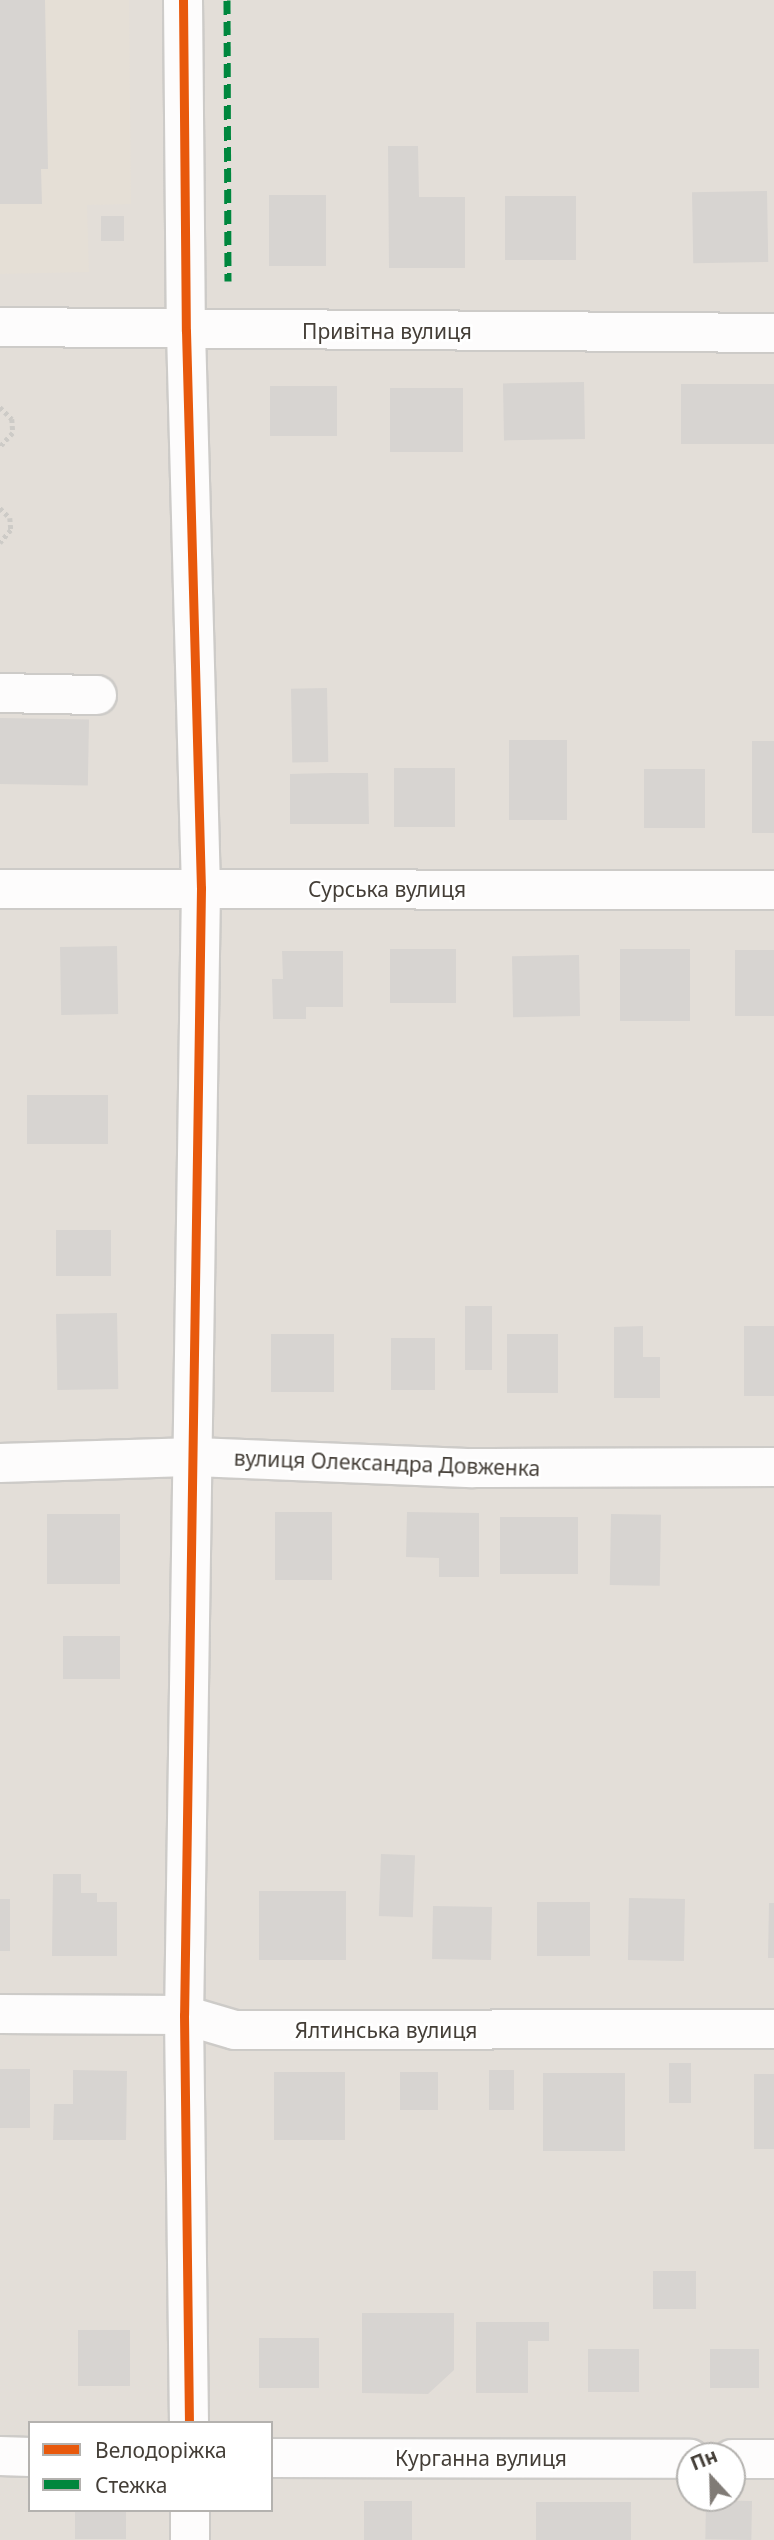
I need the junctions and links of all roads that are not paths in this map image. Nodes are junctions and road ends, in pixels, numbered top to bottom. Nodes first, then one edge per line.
1 (183, 0) edge
2 (0, 327) edge
3 (186, 331) junction
4 (774, 333) edge
5 (0, 693) edge
6 (97, 695) dead end
7 (201, 888) junction
8 (0, 889) edge
9 (774, 890) edge
10 (195, 1457) junction
11 (0, 1463) edge
12 (774, 1467) edge
13 (0, 2014) edge
14 (184, 2015) junction
15 (774, 2029) edge
16 (189, 2421) edge
17 (0, 2456) edge
18 (28, 2457) edge
19 (273, 2458) edge
20 (676, 2459) edge
21 (746, 2459) edge
22 (774, 2459) edge
23 (190, 2512) edge
24 (190, 2540) edge

1 - 3 street
2 - 3 street, Привітна вулиця
3 - 4 street, Привітна вулиця
3 - 7 street
5 - 6 street
7 - 8 street, Сурська вулиця
7 - 9 street, Сурська вулиця
7 - 10 street
10 - 11 street, вулиця Олександра Довженка
10 - 12 street, вулиця Олександра Довженка
10 - 14 street
13 - 14 street, Ялтинська вулиця
14 - 15 street, Ялтинська вулиця
14 - 16 street
17 - 18 street
19 - 20 street, Курганна вулиця
21 - 22 street
23 - 24 street

